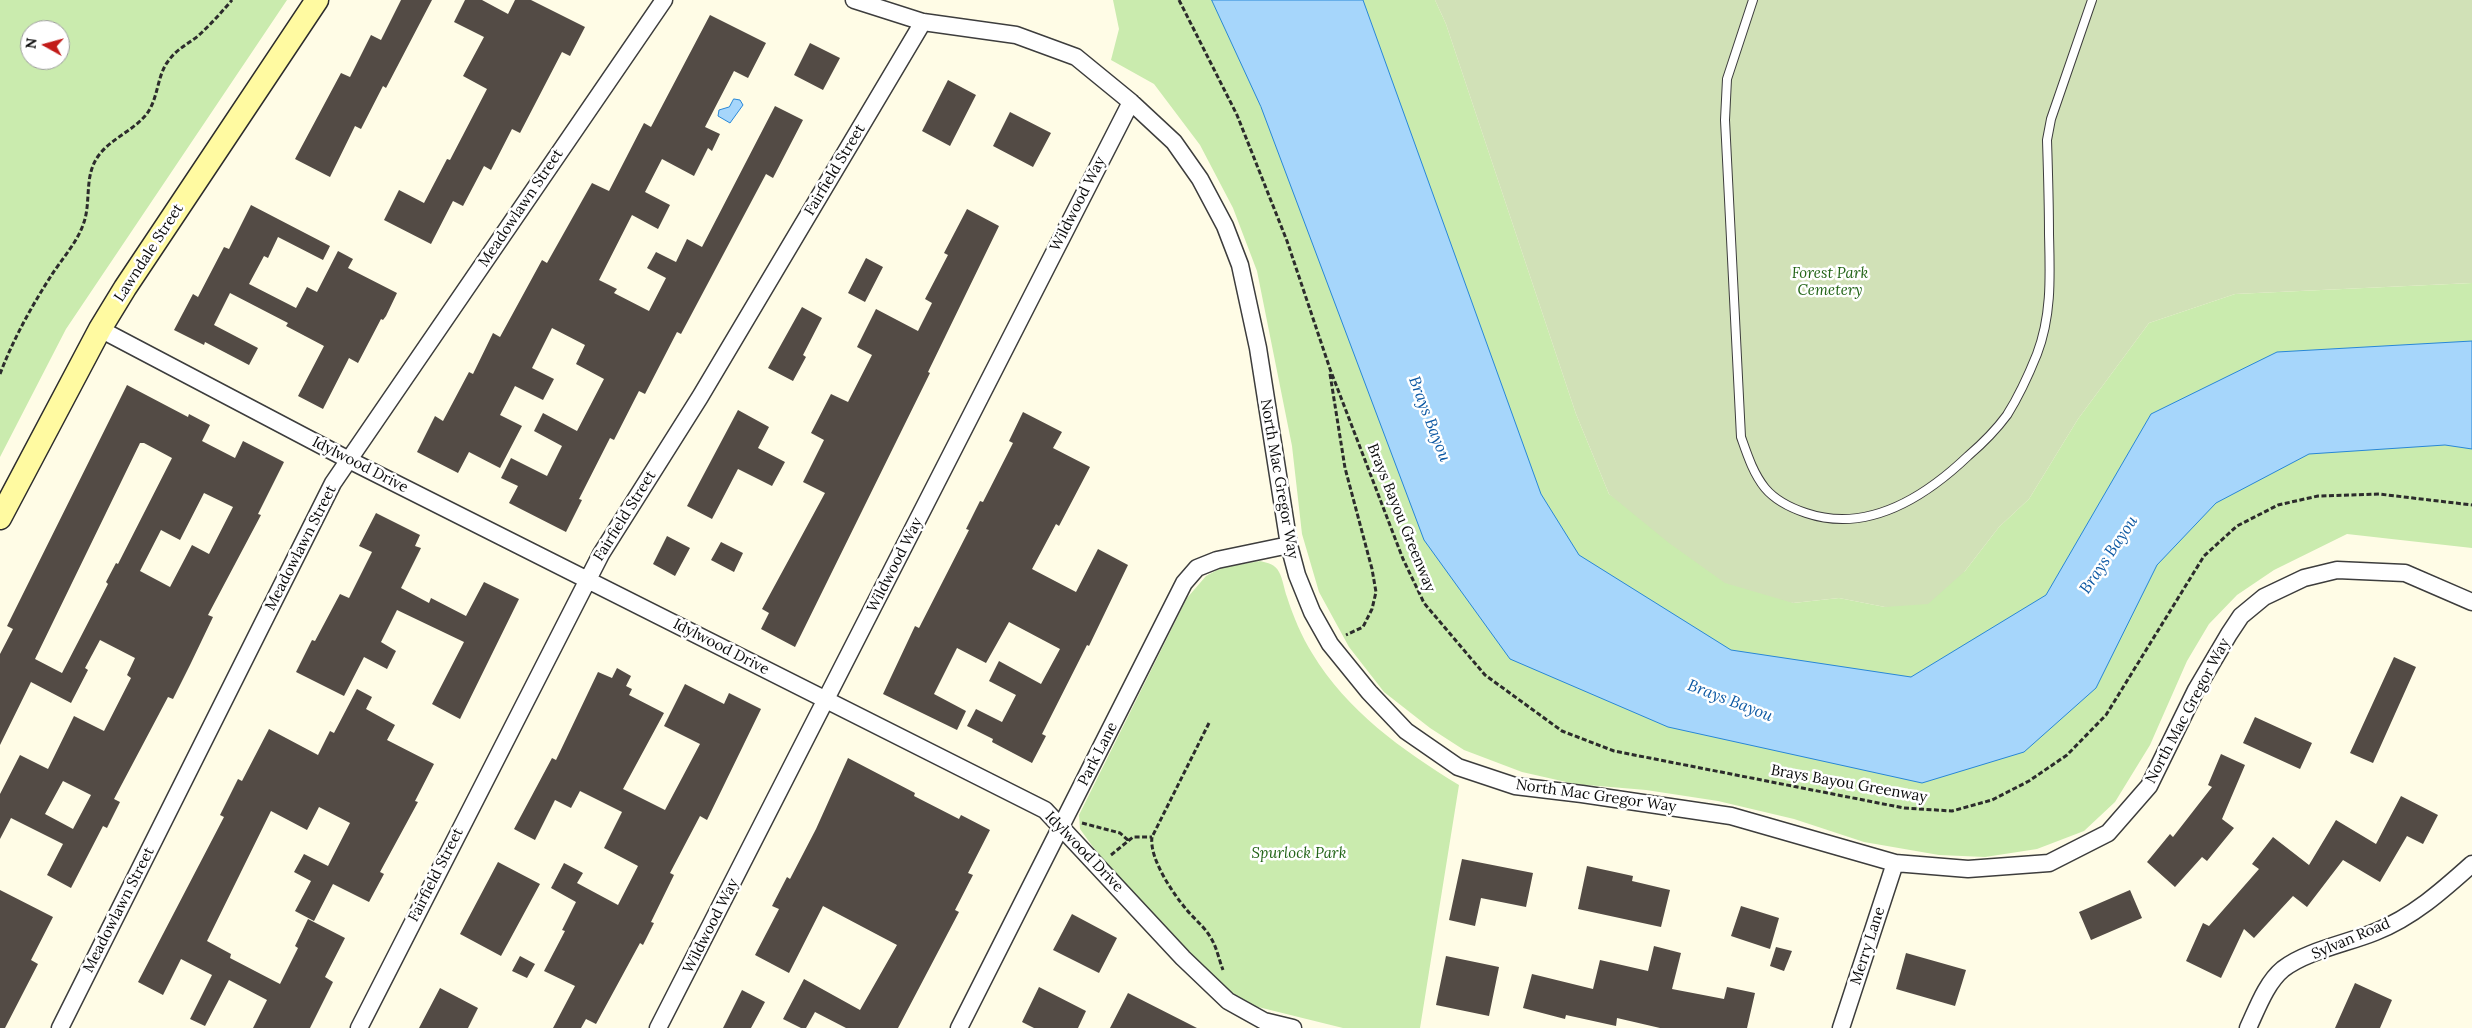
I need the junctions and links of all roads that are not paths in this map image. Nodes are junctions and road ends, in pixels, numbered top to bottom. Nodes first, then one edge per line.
1 (317, 0) edge
2 (664, 0) edge
3 (854, 0) edge
4 (1753, 0) edge
5 (2092, 0) edge
6 (923, 22) junction
7 (1131, 102) junction
8 (100, 329) junction
9 (349, 460) junction
10 (0, 518) edge
11 (1289, 545) junction
12 (587, 579) junction
13 (2472, 602) edge
14 (826, 700) junction
15 (1061, 826) junction
16 (1895, 863) junction
17 (2472, 864) edge
18 (1263, 1025) edge
19 (60, 1028) edge
20 (359, 1028) edge
21 (658, 1028) edge
22 (959, 1028) edge
23 (1293, 1028) edge
24 (1841, 1028) edge
25 (2248, 1028) edge

1 - 8 main road, Lawndale Street
2 - 9 street, Meadowlawn Street
3 - 6 street, North Mac Gregor Way
4 - 5 lane
6 - 7 street, North Mac Gregor Way
6 - 12 street, Fairfield Street
7 - 11 street, North Mac Gregor Way
7 - 14 street, Wildwood Way
8 - 9 street, Idylwood Drive
8 - 10 main road, Lawndale Street
9 - 12 street, Idylwood Drive
9 - 19 street, Meadowlawn Street
11 - 15 street, Park Lane
11 - 16 street, North Mac Gregor Way
12 - 14 street, Idylwood Drive
12 - 20 street, Fairfield Street
13 - 16 street, North Mac Gregor Way
14 - 15 street, Idylwood Drive
14 - 21 street, Wildwood Way
15 - 18 street, Idylwood Drive
15 - 22 street, Park Lane
16 - 24 street, Merry Lane
17 - 25 street, Sylvan Road
18 - 23 street, Idylwood Drive

